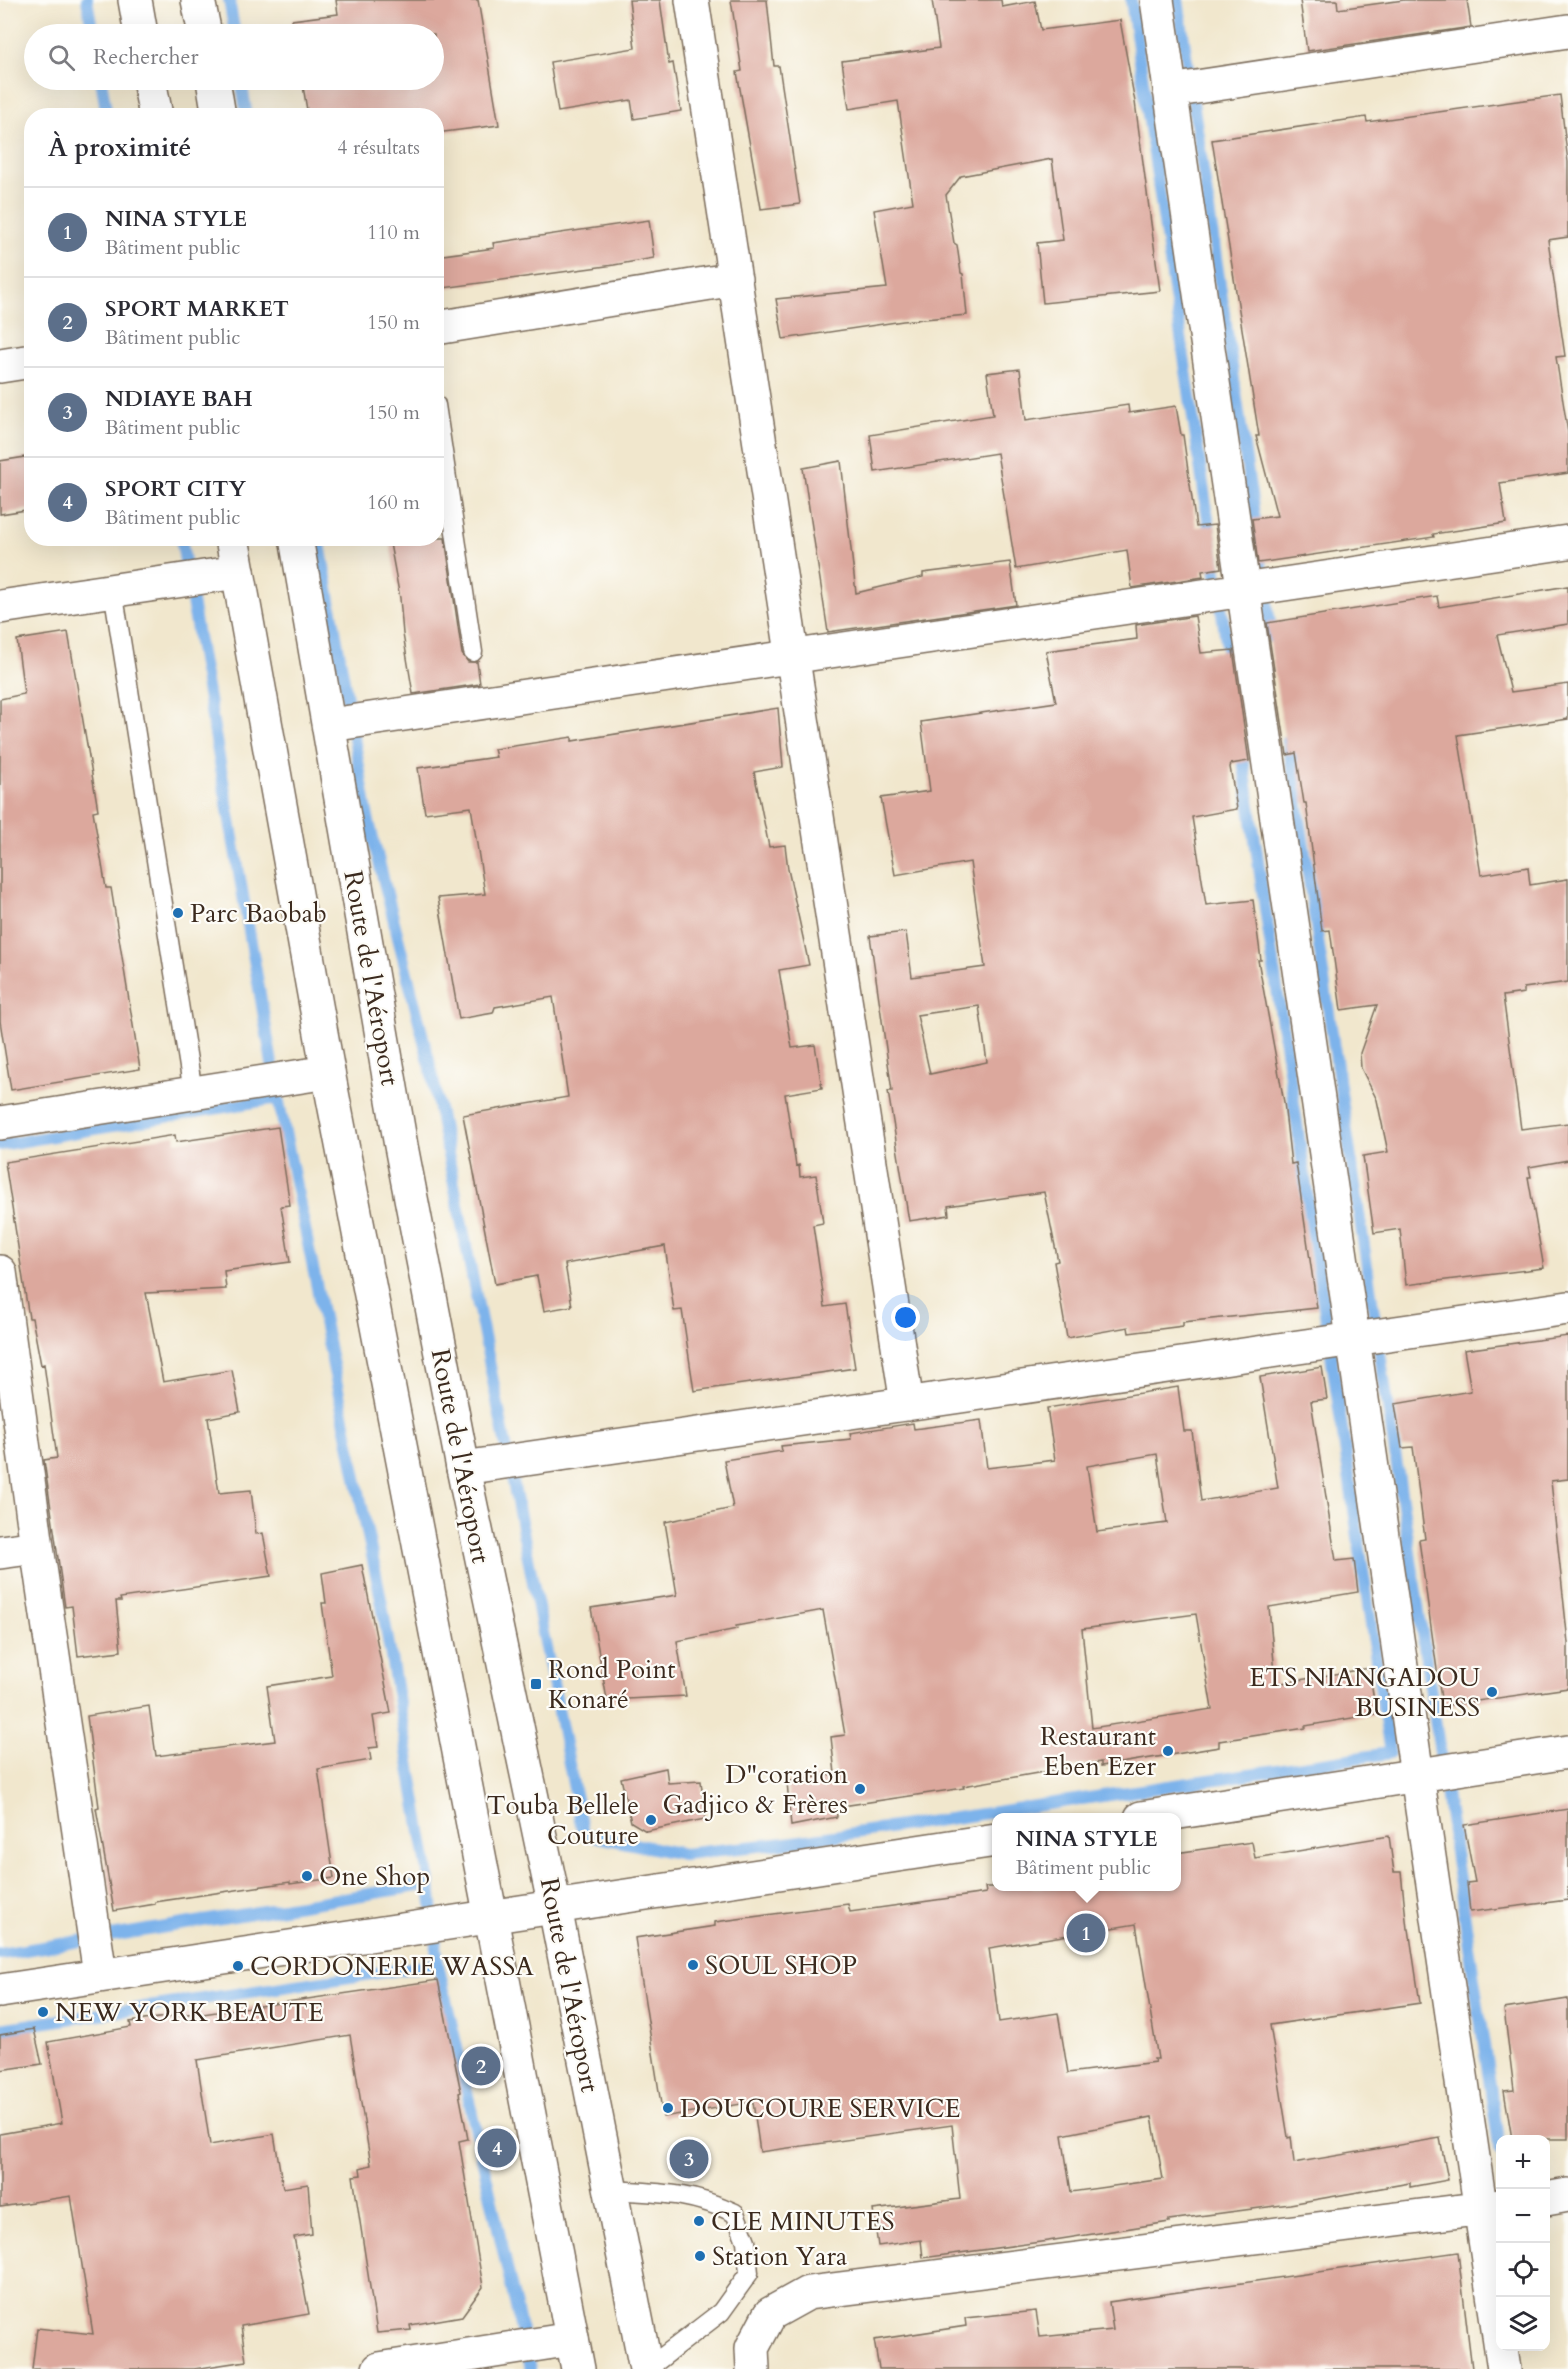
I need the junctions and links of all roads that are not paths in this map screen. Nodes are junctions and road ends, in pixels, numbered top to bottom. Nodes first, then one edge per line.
1 (135, 0) edge
2 (198, 0) edge
3 (693, 0) edge
4 (1156, 0) edge
5 (139, 24) edge
6 (203, 24) edge
7 (1568, 31) edge
8 (151, 90) edge
9 (215, 90) edge
10 (1170, 91) junction
11 (154, 108) edge
12 (218, 108) edge
13 (735, 279) junction
14 (444, 327) edge
15 (24, 362) edge
16 (0, 366) edge
17 (444, 458) edge
18 (1568, 542) edge
19 (233, 546) edge
20 (297, 546) edge
21 (238, 572) junction
22 (113, 590) junction
23 (1243, 590) junction
24 (0, 607) edge
25 (473, 652) dead end
26 (793, 657) junction
27 (330, 725) junction
28 (328, 1072) junction
29 (194, 1092) junction
30 (0, 1123) edge
31 (0, 1272) edge
32 (1568, 1308) edge
33 (1353, 1339) junction
34 (907, 1404) junction
35 (463, 1468) junction
36 (37, 1547) junction
37 (0, 1552) edge
38 (1568, 1752) edge
39 (1417, 1775) junction
40 (1173, 1813) edge
41 (992, 1841) edge
42 (555, 1908) junction
43 (491, 1917) junction
44 (100, 1974) junction
45 (0, 1991) edge
46 (610, 2190) junction
47 (1568, 2195) edge
48 (1550, 2198) edge
49 (1490, 2207) edge
50 (575, 2354) edge
51 (379, 2369) edge
52 (647, 2369) edge
53 (753, 2369) edge
54 (1504, 2369) edge

1 - 5 main road
2 - 6 main road
3 - 13 main road
4 - 10 main road
7 - 10 main road
8 - 11 main road
9 - 12 main road
10 - 23 main road
13 - 14 main road
13 - 26 main road
15 - 16 main road
17 - 25 lane
18 - 23 main road
19 - 21 main road
20 - 27 main road, Route de l'Aéroport
21 - 22 main road
21 - 28 main road
22 - 24 main road
22 - 29 lane
23 - 26 main road
23 - 33 main road
26 - 27 main road
26 - 34 main road
27 - 35 main road, Route de l'Aéroport
28 - 29 main road
28 - 43 main road
29 - 30 main road
31 - 36 main road
32 - 33 main road
33 - 34 main road
33 - 39 main road
34 - 35 main road
35 - 42 main road, Route de l'Aéroport
36 - 37 main road
36 - 44 main road
38 - 39 main road
39 - 40 main road
39 - 49 main road
41 - 42 main road
42 - 43 main road
42 - 46 main road, Route de l'Aéroport
43 - 44 main road
43 - 50 main road
44 - 45 main road
46 - 52 main road, Route de l'Aéroport
46 - 52 lane
47 - 48 main road
49 - 53 main road
49 - 54 main road
50 - 51 main road

